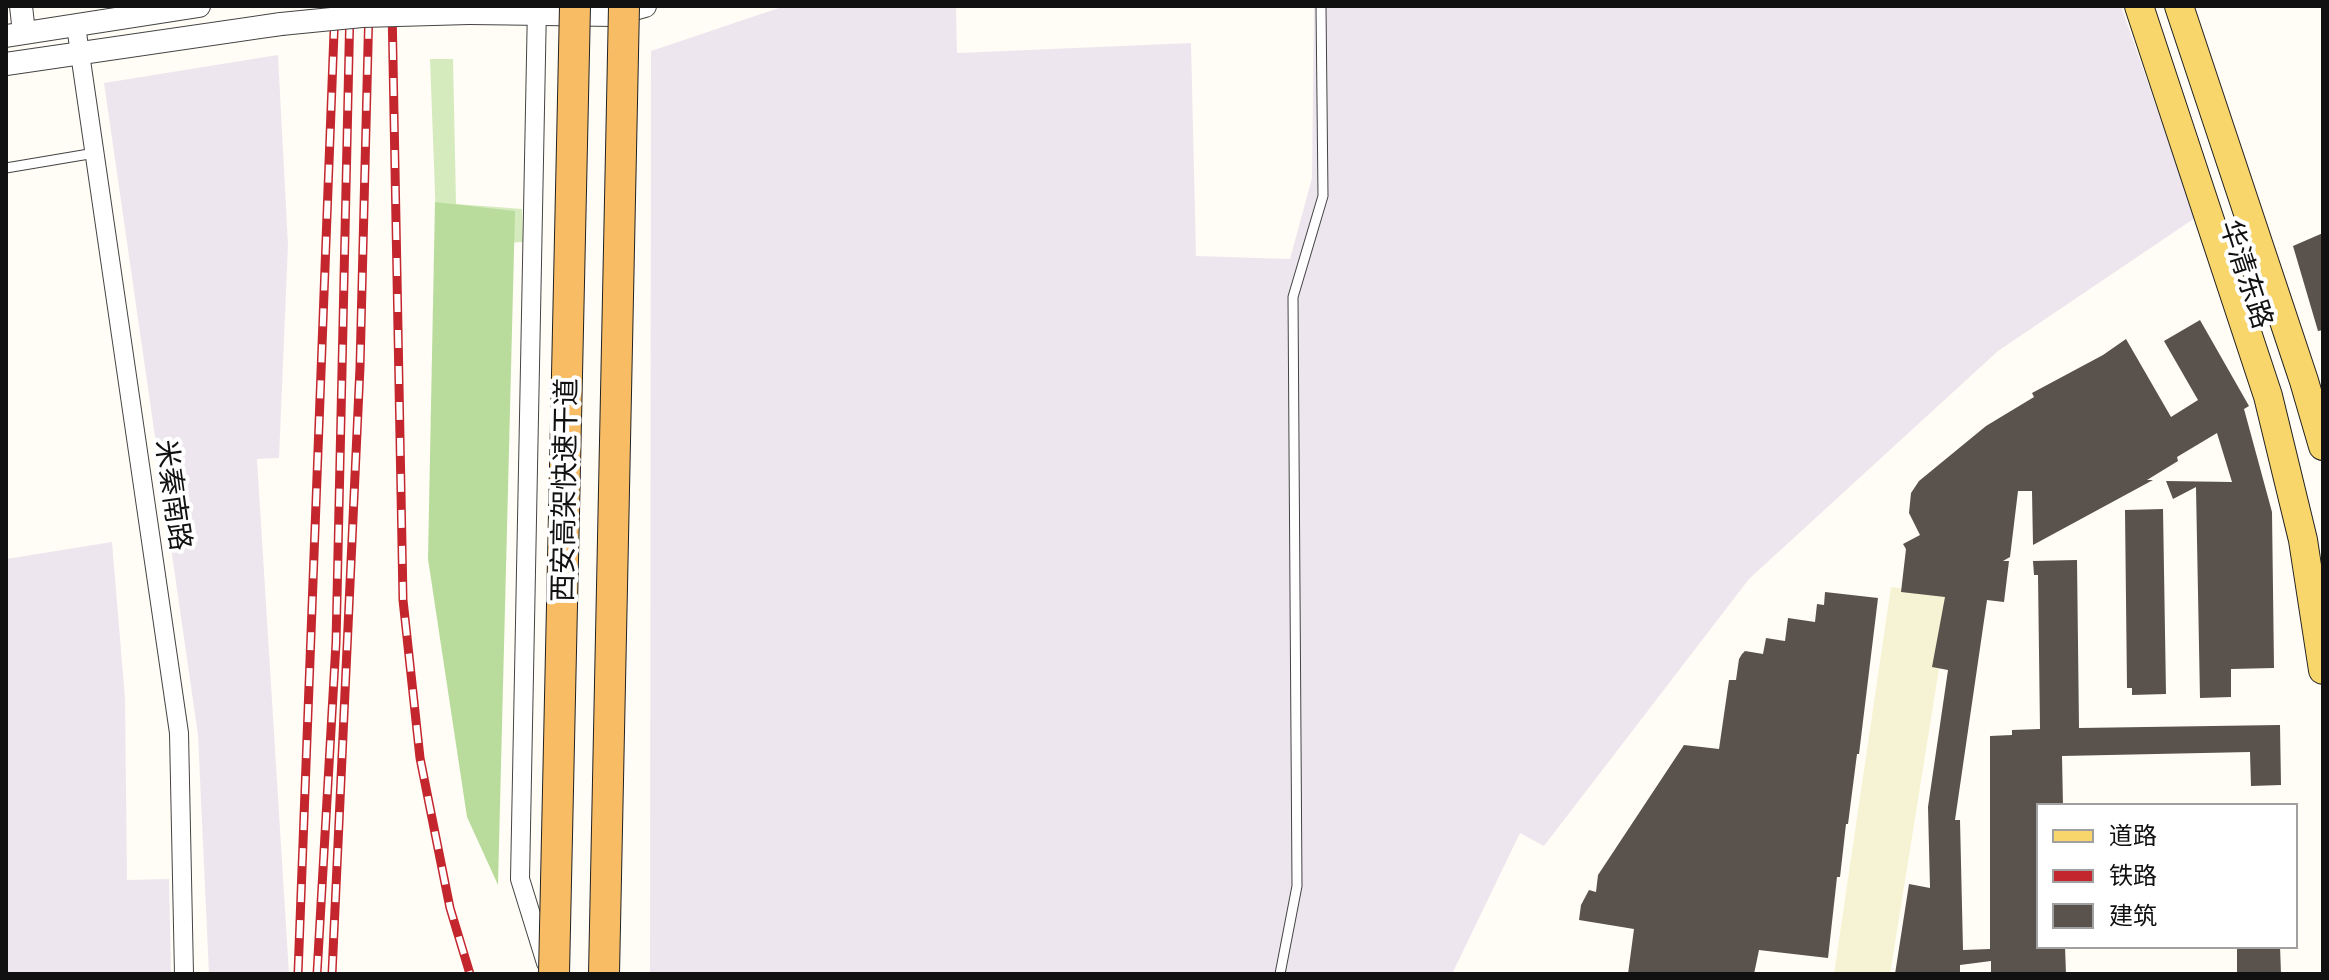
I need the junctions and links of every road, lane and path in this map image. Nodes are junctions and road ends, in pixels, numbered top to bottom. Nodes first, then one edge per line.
1 (21, 6) edge
2 (199, 6) edge
3 (575, 6) edge
4 (624, 6) edge
5 (645, 6) edge
6 (1321, 6) edge
7 (2139, 6) edge
8 (2157, 6) edge
9 (2179, 6) edge
10 (2198, 6) edge
11 (537, 10) edge
12 (76, 26) junction
13 (15, 34) edge
14 (80, 54) junction
15 (6, 64) edge
16 (95, 153) junction
17 (6, 168) edge
18 (2323, 381) edge
19 (2323, 446) edge
20 (2323, 546) edge
21 (2323, 670) edge
22 (184, 974) edge
23 (552, 974) edge
24 (604, 974) edge
25 (1280, 974) edge

1 - 13 street
2 - 12 street
3 - 23 highway, 西安高架快速干道, bridge
4 - 24 highway, 西安高架快速干道, bridge
5 - 11 street
6 - 25 lane
7 - 21 main road
8 - 20 main road, 华清东路
9 - 19 main road, 华清东路
10 - 18 main road
11 - 14 street, bridge
11 - 23 street
12 - 13 street
12 - 14 street, 米秦南路
14 - 15 street
14 - 16 street, 米秦南路
16 - 17 lane
16 - 22 street, 米秦南路

